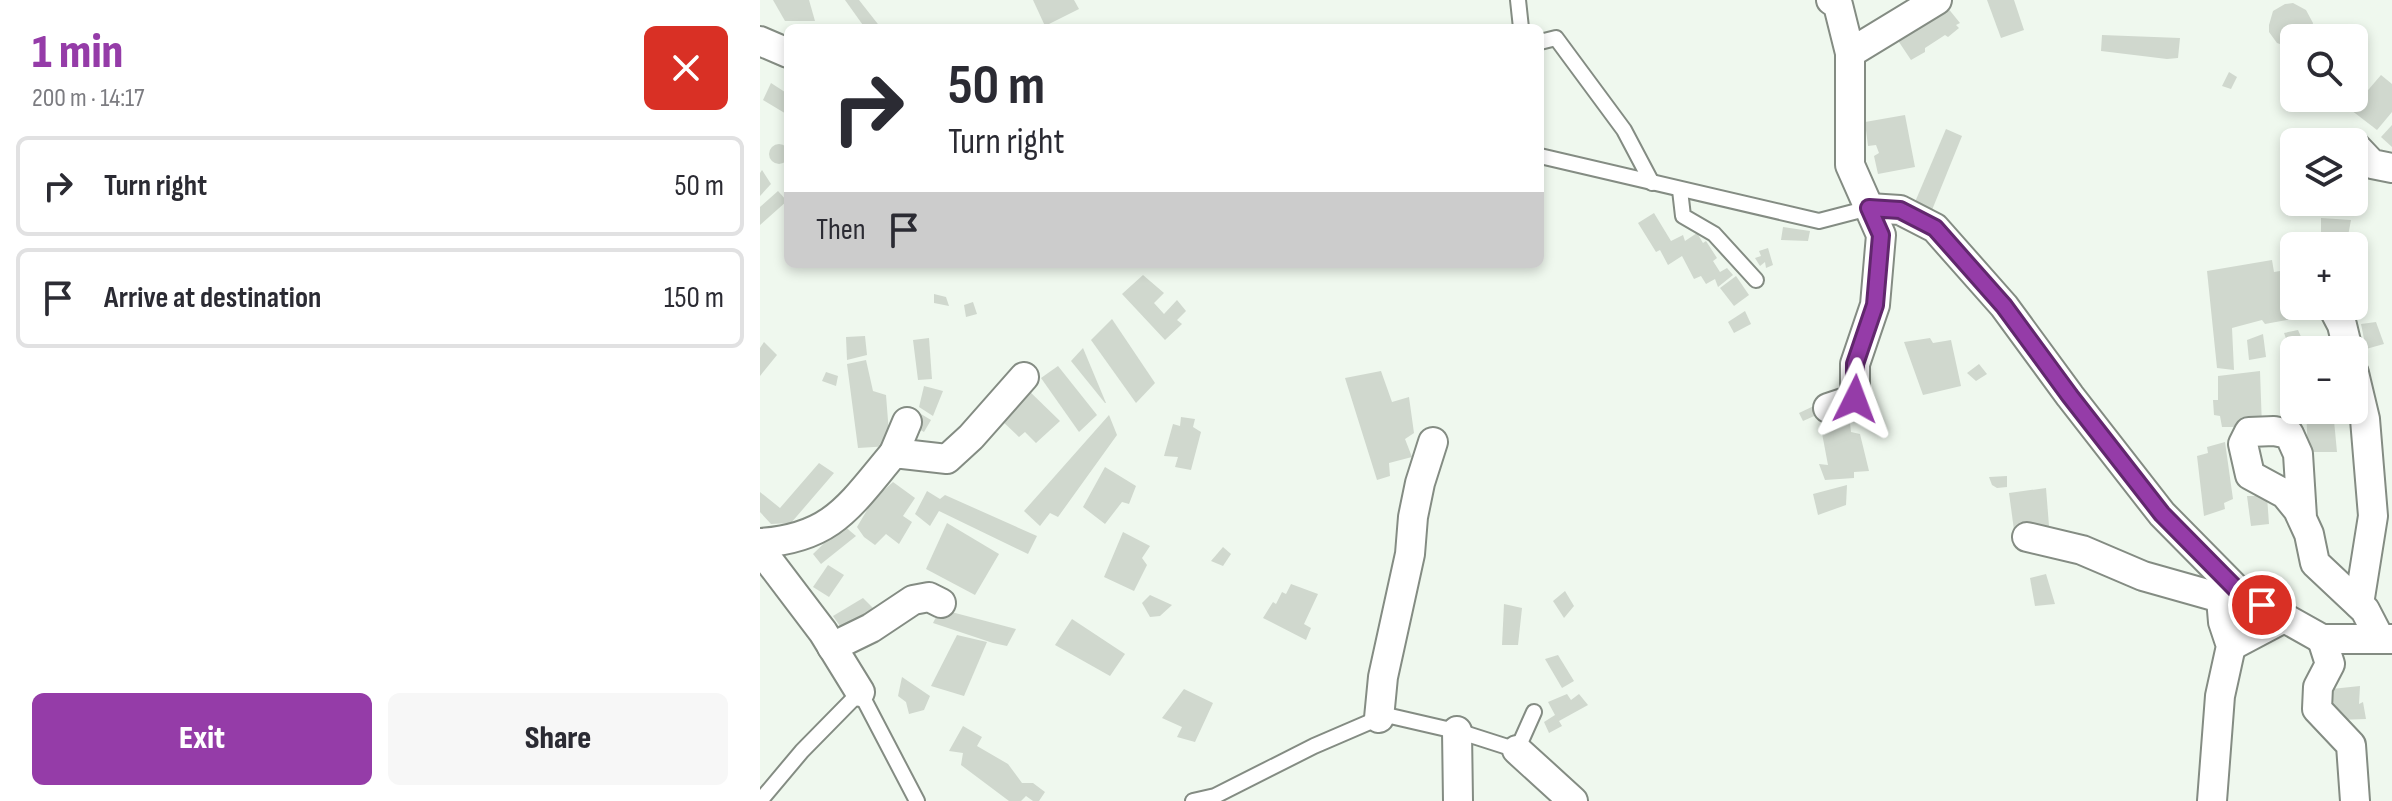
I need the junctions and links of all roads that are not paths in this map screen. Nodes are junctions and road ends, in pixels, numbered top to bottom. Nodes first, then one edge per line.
1 (1518, 0) edge
2 (1831, 0) edge
3 (1937, 0) edge
4 (1521, 24) edge
5 (760, 41) edge
6 (1544, 41) edge
7 (784, 51) edge
8 (1850, 53) junction
9 (1544, 157) edge
10 (2368, 158) edge
11 (2392, 168) edge
12 (1652, 183) junction
13 (1680, 190) junction
14 (1869, 208) junction
15 (1756, 280) dead end
16 (1024, 377) dead end
17 (1828, 408) dead end
18 (907, 422) dead end
19 (2365, 424) edge
20 (1433, 442) dead end
21 (894, 453) junction
22 (2302, 517) dead end
23 (2027, 537) dead end
24 (760, 546) edge
25 (2230, 595) junction
26 (941, 603) dead end
27 (2359, 604) junction
28 (2284, 618) junction
29 (2322, 639) junction
30 (2386, 639) edge
31 (2231, 646) junction
32 (832, 647) junction
33 (860, 692) junction
34 (1534, 712) dead end
35 (1379, 718) junction
36 (1457, 731) junction
37 (1517, 750) junction
38 (761, 801) edge
39 (917, 801) edge
40 (1193, 801) edge
41 (1458, 801) edge
42 (1573, 801) edge
43 (2212, 801) edge
44 (2355, 801) edge

1 - 4 lane
2 - 8 street
3 - 8 street
5 - 7 street
6 - 12 lane
8 - 14 street
9 - 12 lane
10 - 11 street
12 - 13 lane
13 - 14 lane
13 - 15 lane
14 - 17 street
14 - 25 street
16 - 21 street
18 - 21 street
19 - 27 street
20 - 35 street
21 - 24 street
22 - 27 street
23 - 25 street
24 - 32 street
25 - 28 street
25 - 31 street
26 - 32 street
27 - 30 street
28 - 29 street
28 - 31 street
29 - 30 street
29 - 44 street
31 - 43 street
32 - 33 street
33 - 38 lane
33 - 39 lane
34 - 37 lane
35 - 36 lane
35 - 40 lane
36 - 37 lane
36 - 41 street
37 - 42 street

